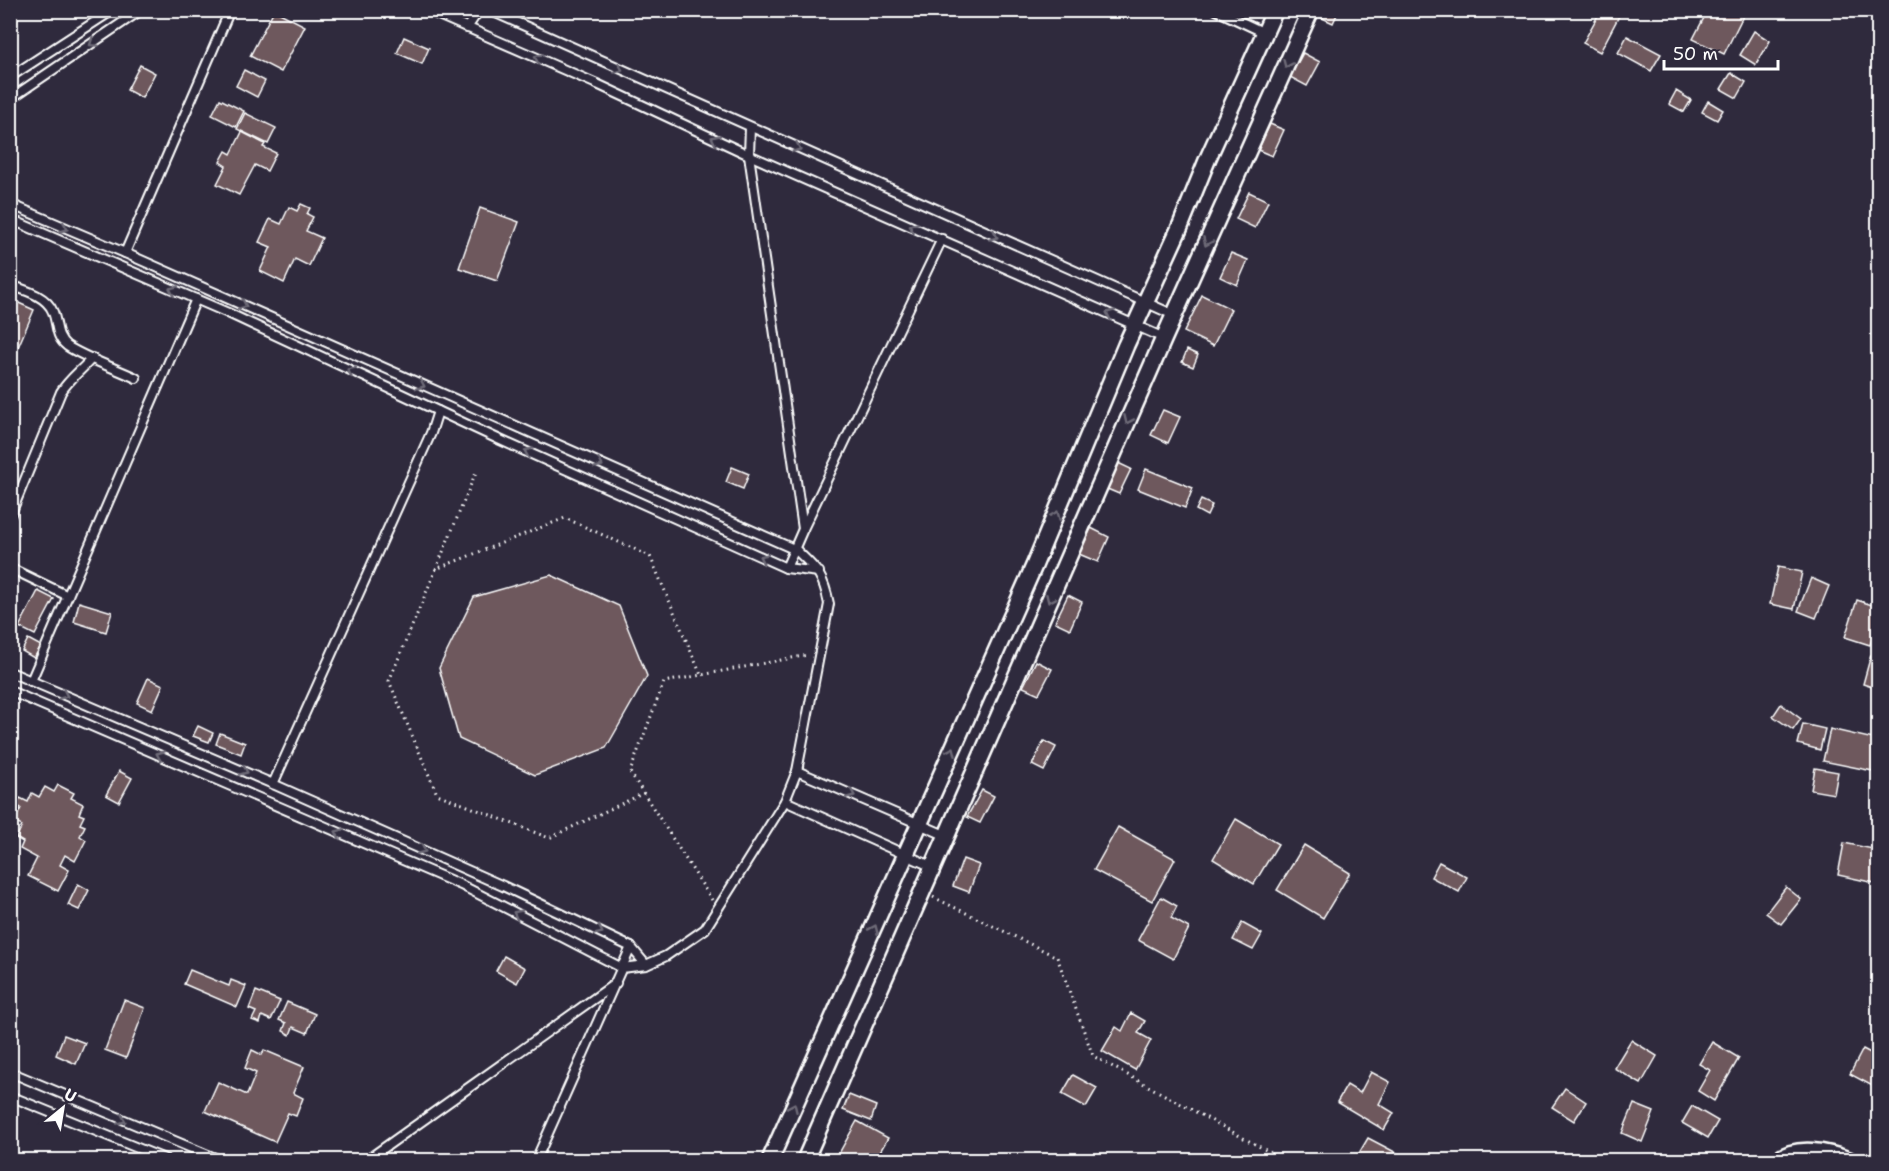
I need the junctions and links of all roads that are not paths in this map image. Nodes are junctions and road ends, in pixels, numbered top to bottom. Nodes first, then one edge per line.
1 (113, 10) edge
2 (141, 10) edge
3 (230, 10) edge
4 (428, 10) edge
5 (479, 10) edge
6 (489, 10) edge
7 (1216, 10) edge
8 (1275, 10) edge
9 (1311, 10) edge
10 (467, 28) junction
11 (1265, 33) junction
12 (10, 77) edge
13 (10, 99) edge
14 (750, 127) junction
15 (749, 155) junction
16 (10, 204) edge
17 (10, 219) edge
18 (942, 239) junction
19 (125, 253) junction
20 (10, 285) edge
21 (196, 299) junction
22 (1146, 302) junction
23 (1174, 315) junction
24 (1135, 325) junction
25 (1164, 338) junction
26 (92, 358) junction
27 (136, 378) dead end
28 (438, 411) junction
29 (10, 516) edge
30 (803, 529) junction
31 (795, 550) junction
32 (10, 568) edge
33 (786, 568) junction
34 (819, 572) junction
35 (68, 596) junction
36 (10, 672) edge
37 (31, 681) junction
38 (10, 691) edge
39 (797, 771) junction
40 (273, 784) junction
41 (785, 801) junction
42 (920, 824) junction
43 (947, 836) junction
44 (906, 855) junction
45 (933, 867) junction
46 (631, 947) junction
47 (646, 965) junction
48 (622, 968) junction
49 (616, 983) junction
50 (10, 1072) edge
51 (10, 1096) edge
52 (166, 1161) edge
53 (220, 1161) edge
54 (368, 1161) edge
55 (536, 1161) edge
56 (770, 1161) edge
57 (805, 1161) edge
58 (1778, 1161) edge
59 (1849, 1161) edge

1 - 12 lane
2 -> 13 lane
3 - 19 lane
4 - 10 lane
5 - 10 lane
6 -> 14 lane
7 - 11 lane
8 - 11 street
9 -> 23 street
15 -> 10 lane
11 - 22 street
14 - 15 lane
14 -> 22 lane
18 -> 15 lane
15 - 30 lane
16 -> 19 lane
21 -> 17 lane
24 -> 18 lane
18 - 30 lane
19 -> 31 lane
20 - 26 lane
28 -> 21 lane
21 - 35 lane
22 - 23 lane
22 - 24 street
23 - 25 street
24 - 25 lane
42 -> 24 street
25 -> 43 street
26 - 27 lane
26 - 29 lane
33 -> 28 lane
28 - 40 lane
30 - 31 lane
31 - 33 lane
31 - 34 lane
32 - 35 lane
33 - 34 lane
34 - 39 lane
35 - 37 lane
36 - 37 lane
37 -> 40 lane
48 -> 38 lane
39 - 41 lane
39 -> 42 lane
40 -> 46 lane
41 - 44 lane
41 - 47 lane
42 - 43 lane
42 - 44 street
43 - 45 street
44 - 45 lane
56 -> 44 street
45 - 57 street
46 - 47 lane
46 - 48 lane
47 - 48 lane
48 - 49 lane
49 - 54 lane
49 - 55 lane
50 -> 53 lane
51 - 52 lane
58 - 59 street

